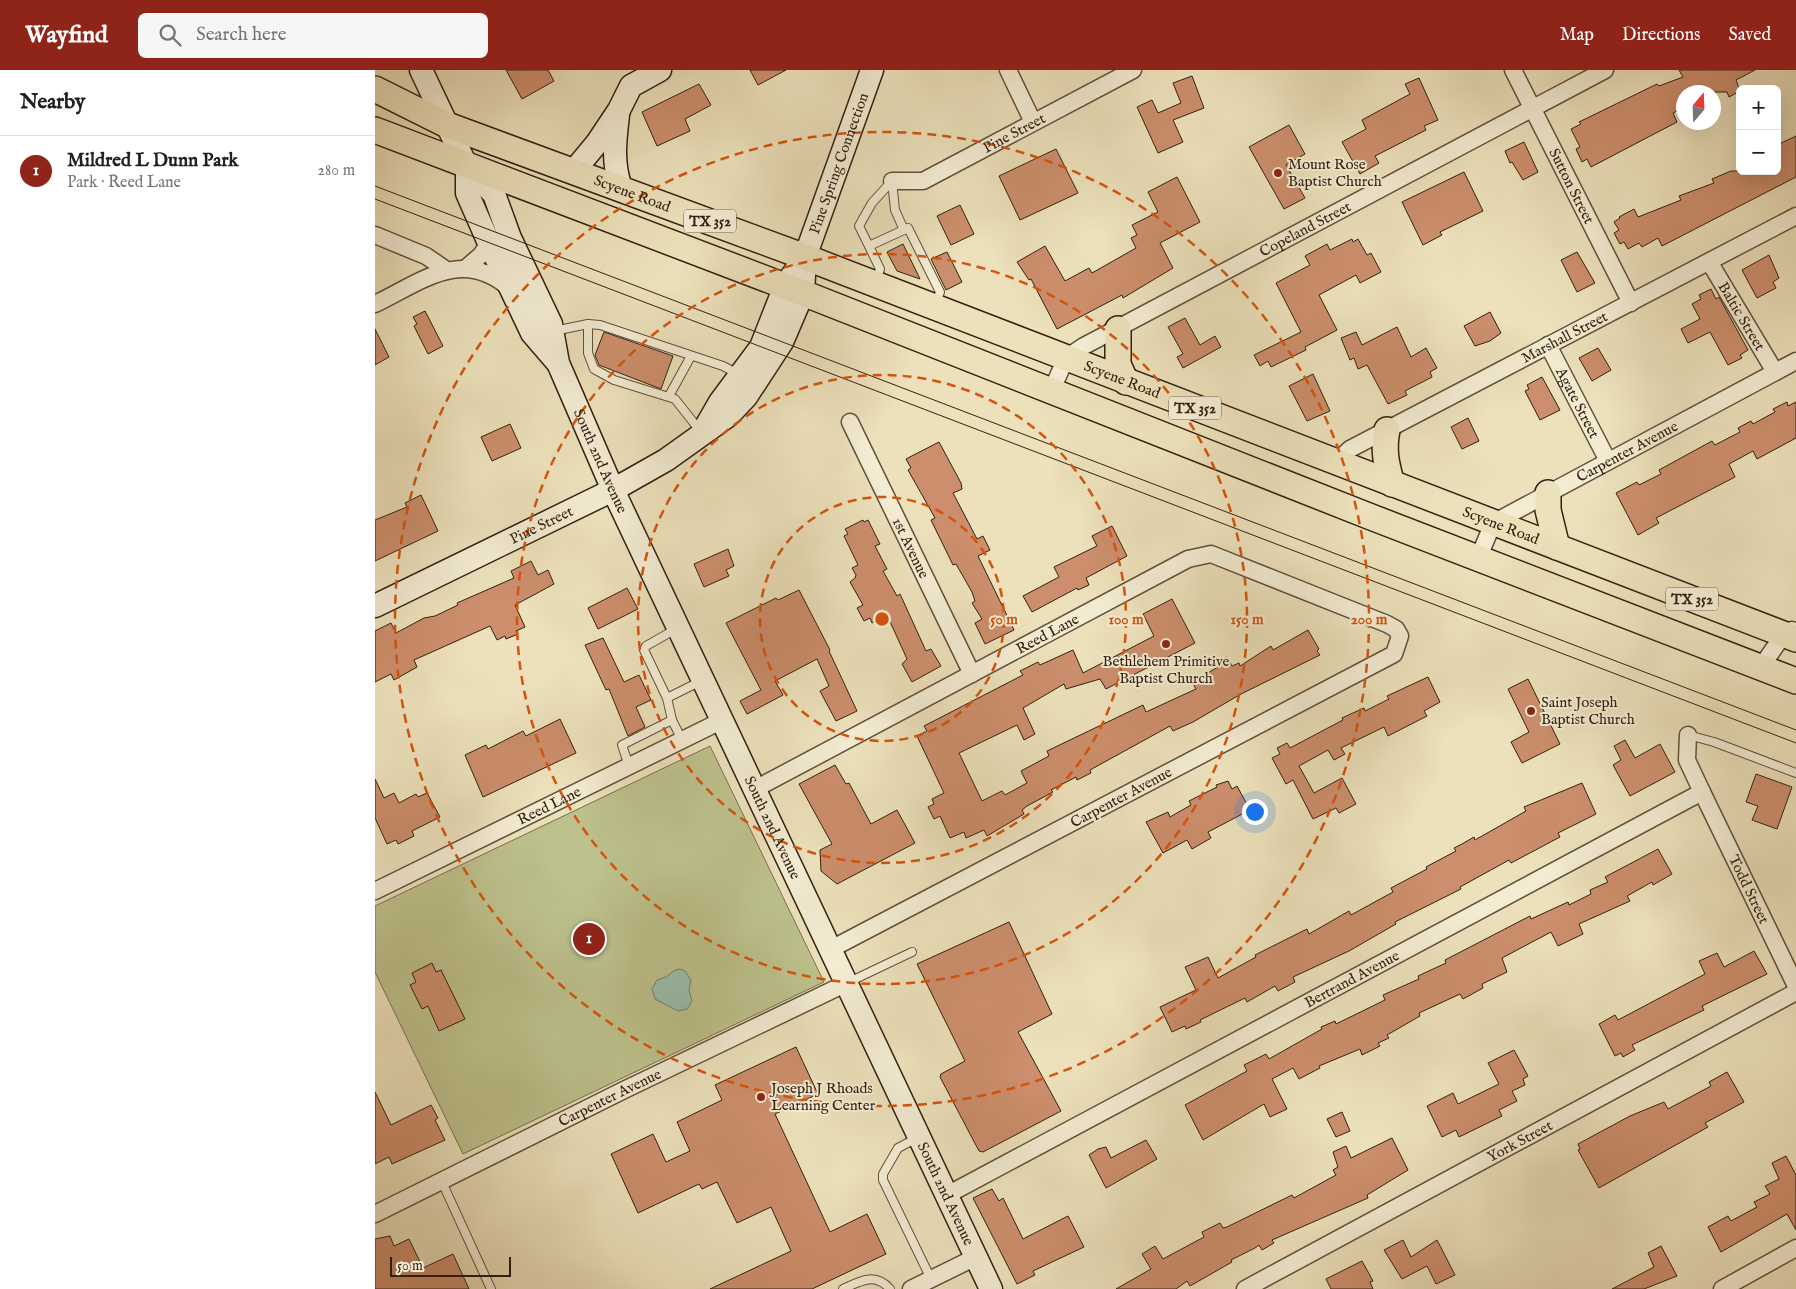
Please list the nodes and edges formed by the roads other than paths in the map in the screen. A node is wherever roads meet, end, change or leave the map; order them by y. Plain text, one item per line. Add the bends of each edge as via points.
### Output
1 (421, 70) edge
2 (660, 70) edge
3 (872, 70) edge
4 (1008, 70) edge
5 (1133, 70) edge
6 (1513, 70) edge
7 (1605, 70) edge
8 (375, 89) edge
9 (1531, 109) junction
10 (619, 110) junction
11 (1033, 122) junction
12 (447, 125) junction
13 (375, 130) edge
14 (467, 167) junction
15 (573, 172) junction
16 (891, 181) junction
17 (621, 188) junction
18 (1796, 216) edge
19 (904, 230) junction
20 (375, 235) edge
21 (489, 243) junction
22 (869, 246) junction
23 (805, 257) junction
24 (1709, 263) junction
25 (466, 268) junction
26 (445, 269) junction
27 (875, 284) junction
28 (511, 290) junction
29 (794, 290) junction
30 (1631, 303) junction
31 (375, 304) edge
32 (935, 307) junction
33 (588, 324) junction
34 (1118, 328) junction
35 (552, 331) junction
36 (1548, 345) junction
37 (691, 356) junction
38 (1066, 358) junction
39 (1796, 361) edge
40 (558, 363) junction
41 (1775, 372) junction
42 (739, 375) junction
43 (1126, 382) junction
44 (1051, 392) junction
45 (669, 396) junction
46 (850, 422) dead end
47 (1387, 430) junction
48 (702, 433) junction
49 (1608, 460) junction
50 (1336, 462) junction
51 (1392, 484) junction
52 (613, 490) junction
53 (1548, 494) junction
54 (1493, 523) junction
55 (1557, 547) junction
56 (1478, 559) junction
57 (375, 606) edge
58 (679, 628) junction
59 (1792, 634) edge
60 (1400, 636) joint
61 (1761, 667) junction
62 (972, 674) junction
63 (703, 680) junction
64 (1796, 681) edge
65 (667, 698) junction
66 (672, 720) junction
67 (723, 720) junction
68 (1688, 735) joint
69 (682, 740) junction
70 (629, 766) junction
71 (1796, 773) edge
72 (755, 789) junction
73 (1702, 792) junction
74 (375, 891) edge
75 (831, 949) junction
76 (912, 952) dead end
77 (847, 983) junction
78 (1796, 986) edge
79 (1796, 992) edge
80 (919, 1137) junction
81 (442, 1182) junction
82 (947, 1195) junction
83 (375, 1214) edge
84 (1796, 1248) edge
85 (975, 1256) junction
86 (931, 1279) junction
87 (491, 1289) edge
88 (843, 1289) edge
89 (889, 1289) edge
90 (911, 1289) edge
91 (991, 1289) edge
92 (1245, 1289) edge
93 (1722, 1289) edge

1 - 12 main road, South 2nd Avenue
2 - 10 main road via 631,86
3 - 23 main road, Pine Spring Connection
4 - 11 street
5 - 11 street, Pine Street
6 - 9 street, Sutton Street
7 - 9 street, Copeland Street
8 - 12 main road, TX 352
9 - 30 street, Sutton Street
9 - 34 street, Copeland Street
10 - 15 main road via 597,144
10 - 17 main road via 614,148 615,172
11 - 16 street, Pine Street via 923,181
12 - 14 main road, South 2nd Avenue
12 - 15 main road, Scyene Road / TX 352
13 - 14 main road, TX 352
14 - 21 main road, South 2nd Avenue via 467,193
14 - 29 main road, TX 352
14 - 35 main road, South 2nd Avenue via 494,194
15 - 17 main road, Scyene Road / TX 352
16 - 19 lane via 895,210
16 - 22 lane via 872,203 859,226
17 - 23 main road, Scyene Road / TX 352
18 - 24 street, Marshall Street
19 - 22 lane
19 - 32 lane via 908,228 940,292
20 - 26 street via 425,256
21 - 25 street
21 - 28 main road, South 2nd Avenue
22 - 27 lane via 881,269
23 - 27 main road, Scyene Road / TX 352
23 - 29 main road, Pine Spring Connection
24 - 30 street, Marshall Street
24 - 41 street, Baltic Street
25 - 26 street
25 - 28 street via 493,277
26 - 31 street
27 - 32 main road, Scyene Road / TX 352
28 - 40 main road, South 2nd Avenue via 532,333
29 - 42 main road, Pine Street via 761,347
29 - 44 main road, TX 352
29 - 48 main road, Pine Street via 782,342 751,391 729,415
30 - 36 street, Marshall Street
32 - 38 main road, Scyene Road / TX 352
33 - 35 lane
33 - 37 lane via 613,329
33 - 45 lane via 587,353 594,369 614,380
34 - 38 street, Copeland Street
34 - 43 main road via 1118,364
35 - 40 main road, South 2nd Avenue
36 - 47 street, Marshall Street
36 - 49 street, Agate Street
37 - 42 lane
37 - 45 lane
38 - 43 main road, Scyene Road / TX 352
38 - 44 street
39 - 41 street, Carpenter Avenue
40 - 52 main road, South 2nd Avenue
41 - 49 street, Carpenter Avenue
42 - 48 main road, Pine Street
43 - 50 main road, Scyene Road / TX 352
44 - 56 main road, TX 352
45 - 48 lane
46 - 62 street, 1st Avenue
47 - 50 street, Marshall Street via 1351,449
47 - 51 main road via 1385,461
48 - 52 main road, Pine Street via 666,460
49 - 53 street, Carpenter Avenue
50 - 51 main road, Scyene Road / TX 352
51 - 54 main road, Scyene Road / TX 352
52 - 57 main road, Pine Street
52 - 58 main road, South 2nd Avenue
53 - 54 street, Carpenter Avenue
53 - 55 main road via 1548,510
54 - 55 main road, Scyene Road / TX 352
54 - 56 street
55 - 59 main road, Scyene Road / TX 352
56 - 61 main road, TX 352
58 - 63 main road, South 2nd Avenue
58 - 65 lane via 644,650
59 - 61 street
60 - 62 street, Reed Lane via 1387,624 1211,554 1179,564
60 - 75 street, Carpenter Avenue via 1395,654
61 - 64 main road, TX 352
62 - 72 street, Reed Lane
63 - 65 lane
63 - 67 main road, South 2nd Avenue
65 - 66 lane
66 - 69 lane
66 - 70 lane via 621,745
67 - 69 street, Reed Lane
67 - 72 main road, South 2nd Avenue
68 - 71 lane
68 - 73 street via 1687,760
69 - 70 street, Reed Lane
70 - 74 street, Reed Lane
72 - 75 main road, South 2nd Avenue
73 - 78 street, Todd Street
73 - 82 street, Bertrand Avenue
75 - 77 main road, South 2nd Avenue
76 - 77 lane
77 - 80 main road, South 2nd Avenue
77 - 81 street, Carpenter Avenue
79 - 92 street, York Street
80 - 82 main road, South 2nd Avenue
80 - 86 lane via 898,1148 883,1174 883,1180
81 - 83 street, Carpenter Avenue
81 - 87 lane
82 - 85 main road, South 2nd Avenue
84 - 93 street
85 - 86 street
85 - 91 main road, South 2nd Avenue
86 - 90 street
88 - 89 lane via 868,1278 883,1281

